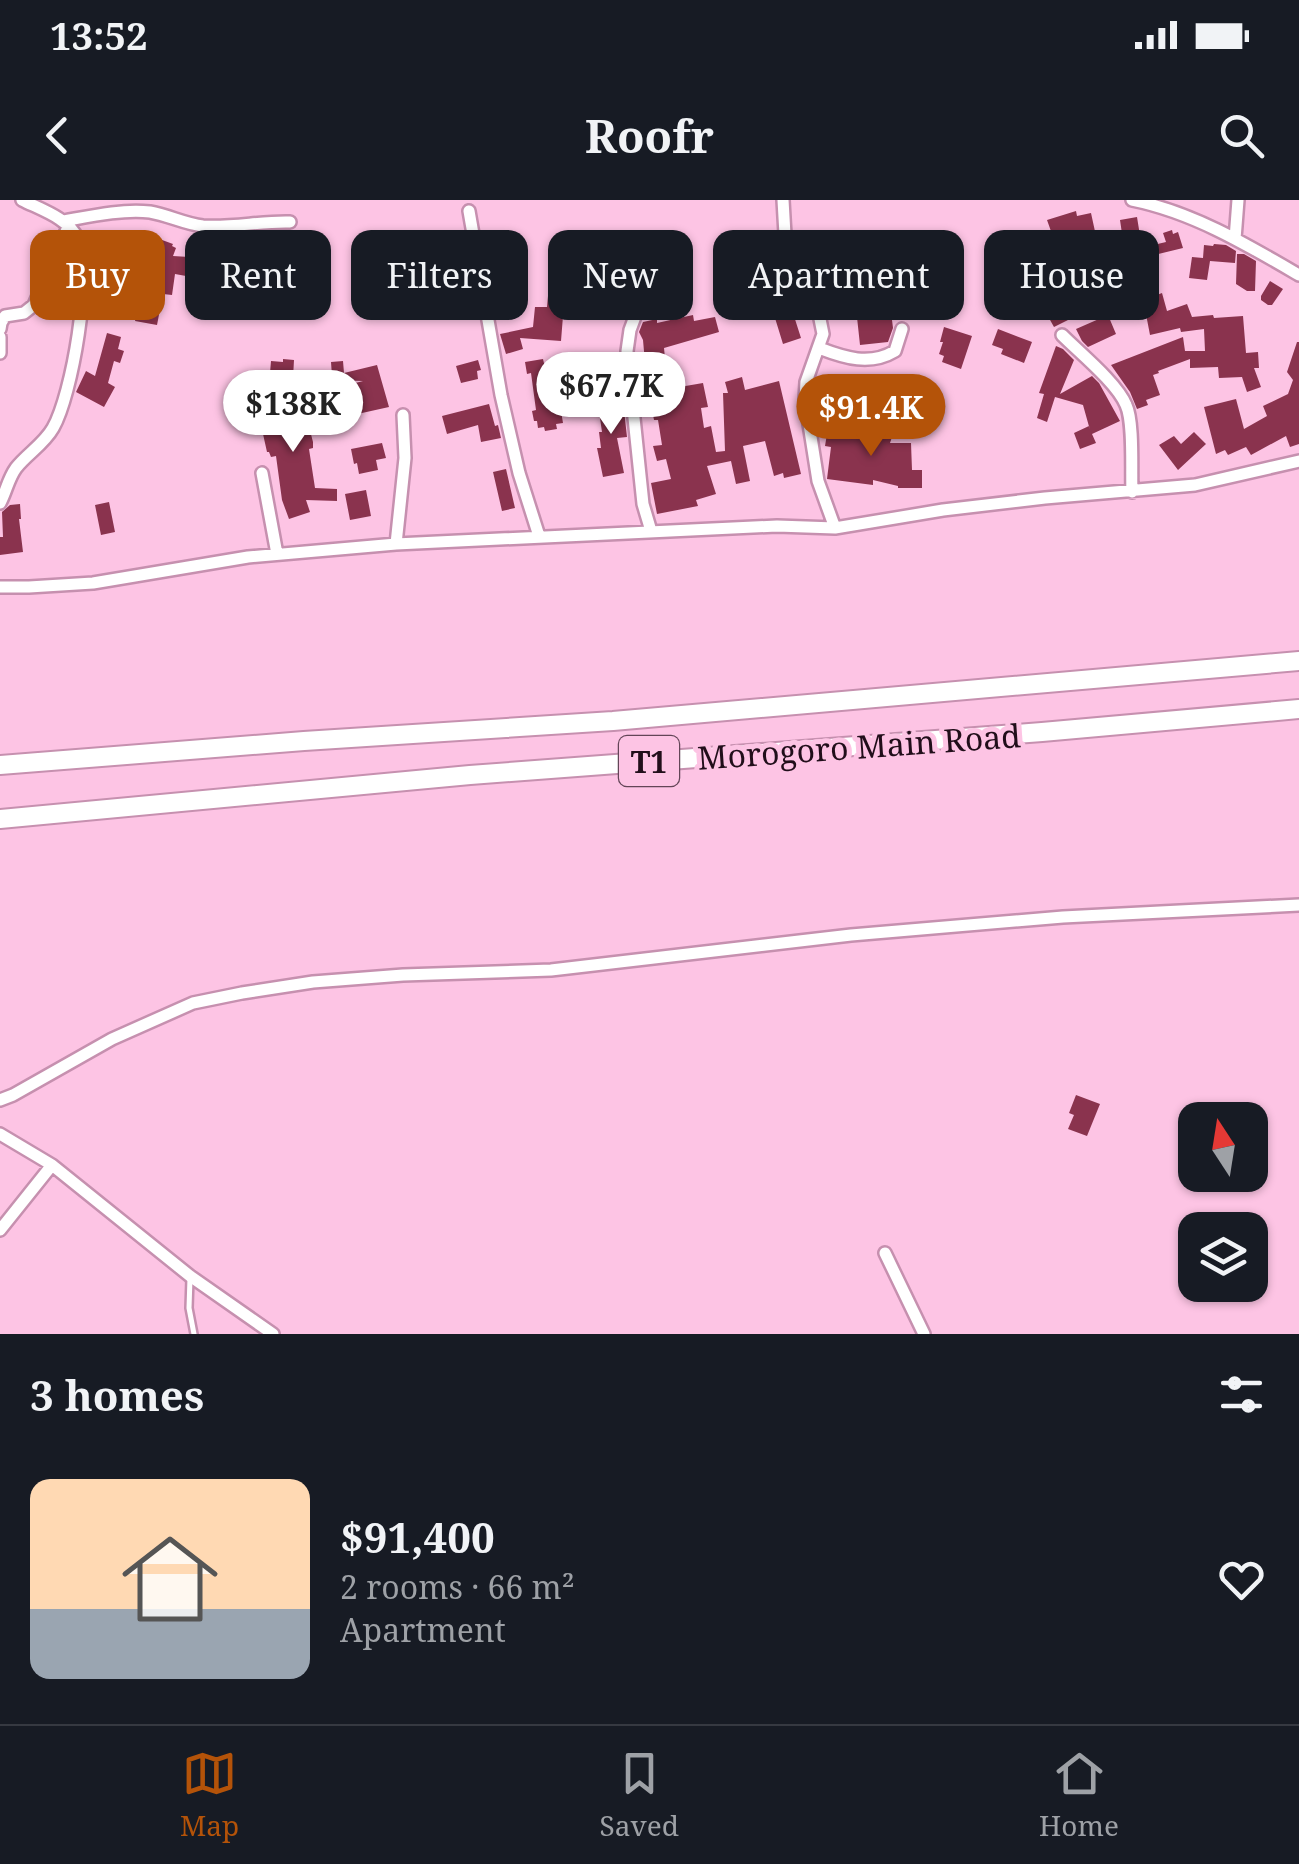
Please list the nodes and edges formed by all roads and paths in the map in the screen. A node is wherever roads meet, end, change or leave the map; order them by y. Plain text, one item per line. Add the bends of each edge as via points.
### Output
1 (22, 200) edge
2 (783, 200) edge
3 (1132, 200) edge
4 (1238, 200) edge
5 (469, 211) dead end
6 (290, 222) dead end
7 (66, 224) junction
8 (1235, 238) junction
9 (1299, 275) edge
10 (634, 320) edge
11 (902, 329) dead end
12 (0, 333) edge
13 (1062, 335) dead end
14 (819, 348) junction
15 (0, 353) edge
16 (403, 416) dead end
17 (1299, 460) edge
18 (262, 473) dead end
19 (1132, 492) junction
20 (0, 503) edge
21 (835, 528) junction
22 (651, 531) junction
23 (539, 536) junction
24 (396, 544) junction
25 (276, 554) junction
26 (0, 587) edge
27 (1299, 661) edge
28 (1299, 709) edge
29 (0, 766) edge
30 (0, 819) edge
31 (1299, 905) edge
32 (0, 1100) edge
33 (0, 1134) edge
34 (52, 1165) junction
35 (0, 1230) edge
36 (885, 1253) dead end
37 (190, 1276) junction
38 (194, 1334) edge
39 (273, 1334) edge
40 (924, 1334) edge

1 - 7 street
2 - 14 street via 786,252 819,314
3 - 8 street
4 - 8 street
5 - 23 street via 501,395
6 - 7 street via 200,226 150,212
7 - 12 street via 34,305 5,316
7 - 20 street via 77,238 83,282 70,379 54,427 17,468
8 - 9 street
10 - 22 street via 627,351
11 - 14 street via 896,351 870,360
12 - 15 street
13 - 19 street via 1126,405
14 - 21 street via 806,382 806,411 818,481
16 - 24 street
17 - 19 street
18 - 25 street
19 - 21 street
21 - 22 street
22 - 23 street
23 - 24 street
24 - 25 street
25 - 26 street via 92,583
27 - 29 highway, Morogoro Main Road / T1
28 - 30 highway, Morogoro Main Road / T1
31 - 32 street via 1059,917 552,970 313,982 193,1003
33 - 34 street
34 - 35 street
34 - 37 street
36 - 40 street
37 - 38 lane
37 - 39 street

